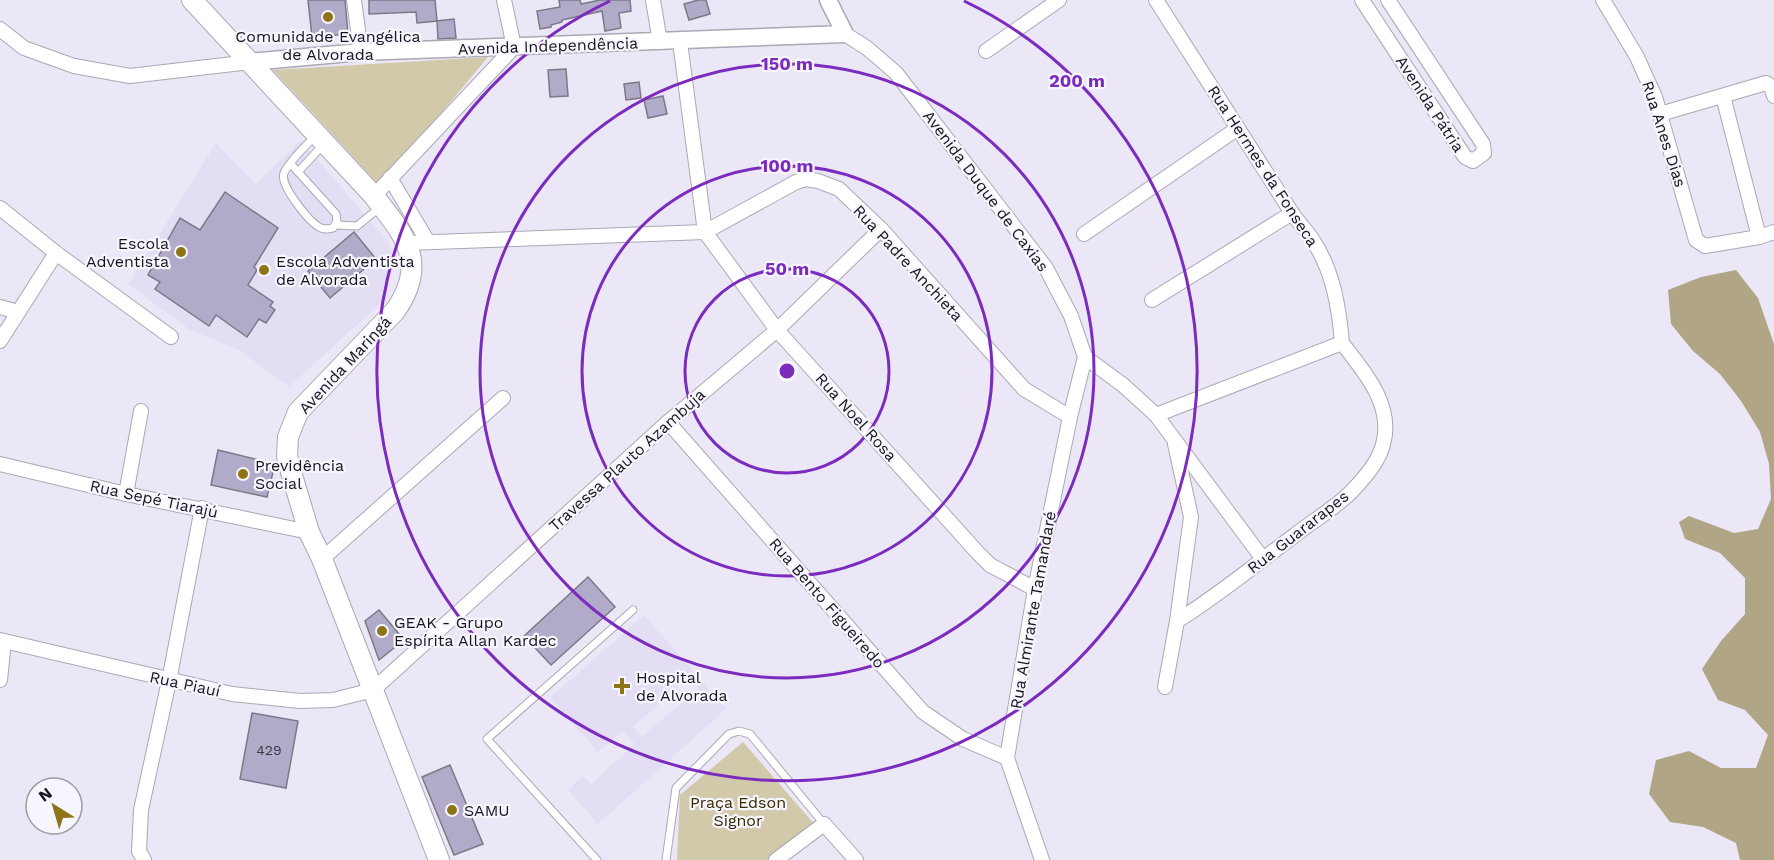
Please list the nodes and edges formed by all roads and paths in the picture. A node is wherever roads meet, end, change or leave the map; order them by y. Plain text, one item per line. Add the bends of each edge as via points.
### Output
1 (192, 0) edge
2 (354, 0) edge
3 (504, 0) edge
4 (653, 0) edge
5 (828, 0) edge
6 (1059, 0) edge
7 (1156, 0) edge
8 (1362, 0) edge
9 (1388, 0) edge
10 (1603, 0) edge
11 (0, 29) edge
12 (845, 34) junction
13 (660, 42) junction
14 (680, 42) junction
15 (514, 47) junction
16 (361, 51) junction
17 (986, 51) dead end
18 (250, 62) junction
19 (1443, 84) junction
20 (1425, 96) junction
21 (1723, 96) junction
22 (1774, 96) edge
23 (1660, 114) junction
24 (1238, 128) junction
25 (321, 139) junction
26 (291, 164) junction
27 (298, 172) junction
28 (390, 178) junction
29 (377, 201) junction
30 (0, 208) edge
31 (1292, 213) junction
32 (336, 225) junction
33 (881, 229) junction
34 (705, 232) junction
35 (1774, 232) edge
36 (1084, 234) dead end
37 (1759, 237) junction
38 (428, 242) junction
39 (407, 243) junction
40 (56, 253) junction
41 (1152, 300) dead end
42 (0, 307) edge
43 (18, 312) junction
44 (777, 330) junction
45 (171, 337) dead end
46 (0, 341) edge
47 (1342, 343) junction
48 (1085, 357) junction
49 (503, 398) dead end
50 (141, 411) dead end
51 (1156, 415) junction
52 (1070, 417) junction
53 (668, 422) junction
54 (1174, 438) junction
55 (0, 464) edge
56 (126, 494) junction
57 (202, 508) junction
58 (309, 532) junction
59 (322, 559) junction
60 (1263, 560) junction
61 (1035, 589) junction
62 (633, 609) dead end
63 (1178, 621) junction
64 (2, 640) edge
65 (0, 680) edge
66 (169, 681) junction
67 (1165, 687) dead end
68 (373, 690) junction
69 (1007, 758) junction
70 (824, 824) junction
71 (144, 860) edge
72 (439, 860) edge
73 (597, 860) edge
74 (666, 860) edge
75 (776, 860) edge
76 (856, 860) edge
77 (1042, 860) edge

1 - 18 main road, Avenida Maringá
2 - 16 street
3 - 15 street
4 - 13 street
5 - 12 street, Avenida Duque de Caxias
6 - 17 street
7 - 24 street, Rua Hermes da Fonseca
8 - 20 street, Avenida Pátria
9 - 19 street, Avenida Pátria
10 - 23 street, Rua Anes Dias via 1637,57
11 - 18 street via 24,48 54,59 130,76
12 - 14 street, Avenida Independência
12 - 48 street, Avenida Duque de Caxias via 896,73 1046,268 1071,316
13 - 14 street, Avenida Independência
13 - 15 street, Avenida Independência
14 - 34 street, Rua Noel Rosa
15 - 16 street, Avenida Independência
15 - 28 street
16 - 18 street, Avenida Independência
18 - 25 main road, Avenida Maringá
19 - 20 street
19 - 20 street, Avenida Pátria via 1483,144 1484,153 1478,158 1473,161 1465,157
21 - 22 street via 1766,83
21 - 23 street
21 - 37 street
23 - 37 street, Rua Anes Dias via 1696,240 1705,246
24 - 31 street, Rua Hermes da Fonseca
24 - 36 street
25 - 26 lane
25 - 27 lane
25 - 29 main road, Avenida Maringá
26 - 27 lane
26 - 32 lane via 283,183 288,193 318,227 325,230
27 - 32 lane via 336,214
28 - 29 street
28 - 38 street
29 - 32 lane via 357,226
29 - 39 main road, Avenida Maringá
30 - 40 street
31 - 41 street
31 - 47 street, Rua Hermes da Fonseca via 1313,240 1333,280
33 - 34 street, Rua Padre Anchieta via 839,189 806,179
33 - 44 street, Travessa Plauto Azambuja
33 - 52 street, Rua Padre Anchieta via 1024,389
34 - 38 street, Rua Padre Anchieta
34 - 44 street, Rua Noel Rosa
35 - 37 street
38 - 39 street, Rua Padre Anchieta
39 - 58 main road, Avenida Maringá via 411,277 406,296 298,412 288,437 287,456
40 - 43 street
40 - 45 street
42 - 43 street
43 - 46 street
44 - 53 street, Travessa Plauto Azambuja
44 - 61 street, Rua Noel Rosa via 978,553 990,565
47 - 51 street
47 - 60 street, Rua Guararapes via 1363,370 1385,416 1384,440 1377,460 1352,491
48 - 51 street
48 - 52 street, Rua Almirante Tamandaré
49 - 59 street
50 - 56 street
51 - 54 street
52 - 61 street, Rua Almirante Tamandaré
53 - 68 street, Travessa Plauto Azambuja
53 - 69 street, Rua Bento Figueiredo via 923,712 963,739
54 - 60 street
54 - 63 street via 1191,517
55 - 56 street, Rua Sepé Tiarajú
56 - 57 street, Rua Sepé Tiarajú
57 - 58 street, Rua Sepé Tiarajú
57 - 66 street
58 - 59 main road, Avenida Maringá
59 - 68 main road, Avenida Maringá
60 - 63 street, Rua Guararapes
61 - 69 street, Rua Almirante Tamandaré
62 - 73 lane via 487,739
63 - 67 street
64 - 65 street
64 - 66 street, Rua Piauí
66 - 68 street, Rua Piauí via 232,694 300,701 333,700
66 - 71 street via 141,810 139,851
68 - 72 main road, Avenida Maringá
69 - 77 street, Rua Almirante Tamandaré
70 - 74 lane via 750,734 729,734 676,788
70 - 75 street
70 - 76 street

